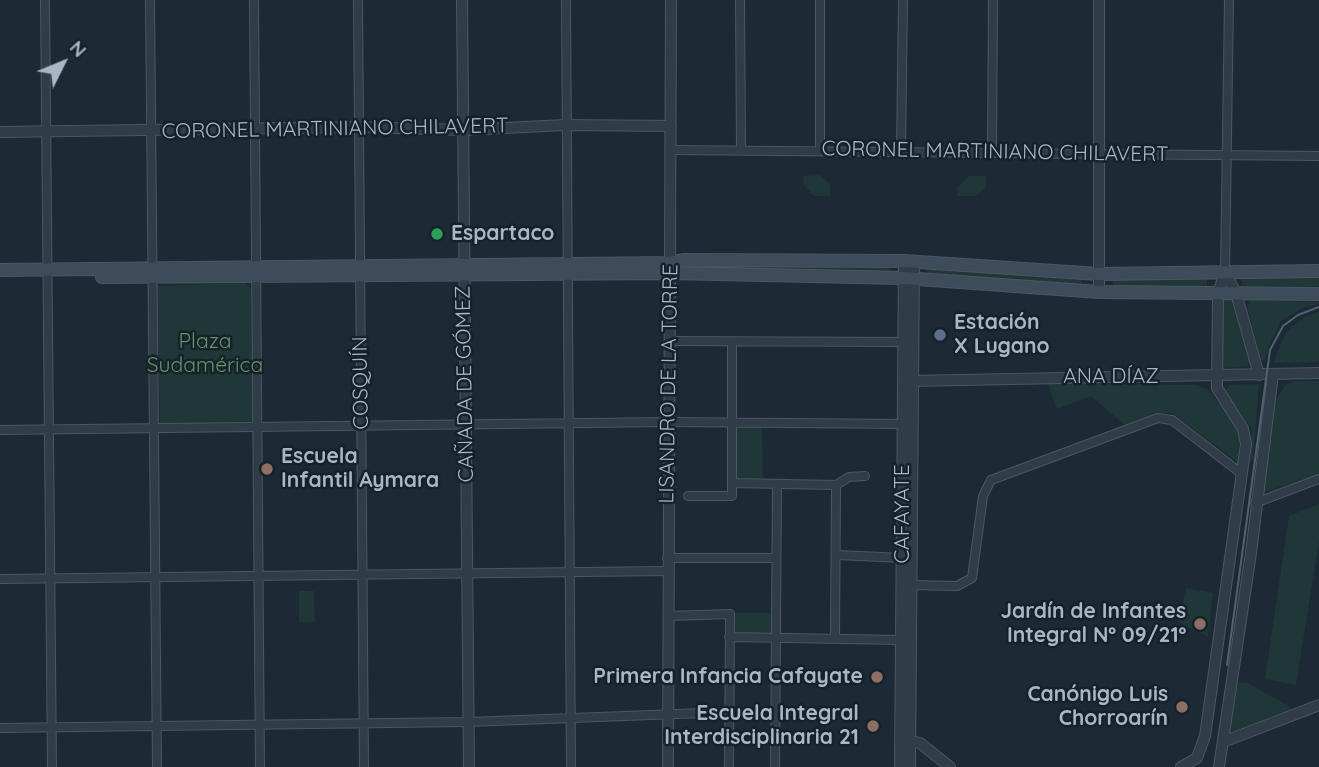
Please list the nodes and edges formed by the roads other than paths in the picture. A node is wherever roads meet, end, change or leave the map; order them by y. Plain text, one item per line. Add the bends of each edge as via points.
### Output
1 (45, 0) edge
2 (150, 0) edge
3 (254, 0) edge
4 (358, 0) edge
5 (462, 0) edge
6 (566, 0) edge
7 (671, 0) edge
8 (740, 0) edge
9 (820, 0) edge
10 (903, 0) edge
11 (993, 0) edge
12 (1099, 0) edge
13 (1229, 0) edge
14 (566, 125) junction
15 (357, 127) junction
16 (671, 127) junction
17 (253, 129) junction
18 (463, 130) junction
19 (152, 131) junction
20 (0, 132) edge
21 (47, 132) junction
22 (741, 149) junction
23 (671, 150) junction
24 (820, 150) junction
25 (901, 151) junction
26 (992, 153) junction
27 (1101, 153) junction
28 (1226, 154) junction
29 (1319, 156) edge
30 (909, 261) junction
31 (670, 268) junction
32 (567, 269) junction
33 (0, 270) edge
34 (463, 270) junction
35 (151, 271) junction
36 (256, 271) junction
37 (358, 271) junction
38 (1319, 271) edge
39 (1225, 273) junction
40 (47, 274) junction
41 (1099, 274) junction
42 (0, 279) edge
43 (909, 279) junction
44 (1099, 292) junction
45 (1218, 293) junction
46 (1236, 293) junction
47 (1319, 293) edge
48 (670, 341) junction
49 (732, 342) junction
50 (908, 342) junction
51 (1319, 373) edge
52 (1273, 374) junction
53 (1259, 375) junction
54 (1216, 376) junction
55 (909, 381) junction
56 (669, 422) junction
57 (465, 423) junction
58 (569, 423) junction
59 (731, 423) junction
60 (909, 424) junction
61 (363, 425) junction
62 (154, 427) junction
63 (258, 427) junction
64 (49, 429) junction
65 (0, 430) edge
66 (1260, 469) junction
67 (1243, 470) junction
68 (865, 476) dead end
69 (1319, 478) edge
70 (732, 483) junction
71 (776, 485) junction
72 (836, 485) junction
73 (688, 496) dead end
74 (1255, 503) junction
75 (838, 555) junction
76 (907, 557) junction
77 (667, 558) junction
78 (776, 558) junction
79 (667, 571) junction
80 (571, 572) junction
81 (363, 574) junction
82 (467, 574) junction
83 (259, 576) junction
84 (155, 577) junction
85 (51, 578) junction
86 (0, 579) edge
87 (908, 584) junction
88 (668, 615) junction
89 (729, 637) junction
90 (776, 638) junction
91 (835, 639) junction
92 (902, 640) junction
93 (1213, 691) junction
94 (1230, 694) junction
95 (1319, 705) edge
96 (729, 712) junction
97 (668, 714) junction
98 (571, 720) junction
99 (364, 723) junction
100 (468, 723) junction
101 (260, 724) junction
102 (53, 726) junction
103 (157, 726) junction
104 (0, 728) edge
105 (1206, 729) junction
106 (1223, 738) junction
107 (905, 740) junction
108 (52, 767) edge
109 (157, 767) edge
110 (260, 767) edge
111 (364, 767) edge
112 (468, 767) edge
113 (572, 767) edge
114 (668, 767) edge
115 (729, 767) edge
116 (775, 767) edge
117 (900, 767) edge
118 (910, 767) edge
119 (950, 767) edge
120 (1181, 767) edge
121 (1219, 767) edge

1 - 21 street
2 - 19 street
3 - 17 street
4 - 15 street, COSQUÍN
5 - 18 street, CAÑADA DE GÓMEZ
6 - 14 street
7 - 16 street, LISANDRO DE LA TORRE
8 - 22 street
9 - 24 street
10 - 25 street
11 - 26 street
12 - 27 street
13 - 28 street
14 - 16 street, CORONEL MARTINIANO CHILAVERT
14 - 18 street, CORONEL MARTINIANO CHILAVERT
14 - 32 street
15 - 17 street, CORONEL MARTINIANO CHILAVERT
15 - 18 street, CORONEL MARTINIANO CHILAVERT
15 - 37 street, COSQUÍN
16 - 23 street, LISANDRO DE LA TORRE
17 - 19 street, CORONEL MARTINIANO CHILAVERT
17 - 36 street
18 - 34 street, CAÑADA DE GÓMEZ
19 - 21 street, CORONEL MARTINIANO CHILAVERT
19 - 35 street
20 - 21 street, CORONEL MARTINIANO CHILAVERT
21 - 40 street
22 - 23 street, CORONEL MARTINIANO CHILAVERT
22 - 24 street, CORONEL MARTINIANO CHILAVERT
23 - 31 street, LISANDRO DE LA TORRE
24 - 25 street, CORONEL MARTINIANO CHILAVERT
25 - 26 street, CORONEL MARTINIANO CHILAVERT
26 - 27 street, CORONEL MARTINIANO CHILAVERT
27 - 28 street, CORONEL MARTINIANO CHILAVERT
27 - 41 street
28 - 29 street, CORONEL MARTINIANO CHILAVERT
28 - 39 street
30 - 31 main road via 683,260
30 - 41 main road
30 - 43 street, CAFAYATE
31 - 32 main road
31 - 43 main road
31 - 48 street, LISANDRO DE LA TORRE
32 - 34 main road
32 - 58 street
33 - 40 main road
34 - 37 main road
34 - 57 street, CAÑADA DE GÓMEZ
35 - 36 main road
35 - 40 main road
35 - 62 street
36 - 37 main road
36 - 63 street
37 - 61 street, COSQUÍN
38 - 39 main road
39 - 41 main road
39 - 45 street
39 - 46 street
40 - 42 main road
40 - 64 street
41 - 44 street
43 - 44 main road
43 - 50 street, CAFAYATE
44 - 45 main road
45 - 46 main road
45 - 54 street
46 - 47 main road
46 - 53 street
48 - 49 street
48 - 56 street, LISANDRO DE LA TORRE
49 - 50 street
49 - 59 street
50 - 55 street, CAFAYATE
51 - 52 street, ANA DÍAZ
52 - 53 street, ANA DÍAZ
52 - 66 street
53 - 54 street, ANA DÍAZ
54 - 55 street, ANA DÍAZ
54 - 67 street via 1220,397 1245,434
55 - 60 street, CAFAYATE
56 - 58 street
56 - 59 street
56 - 77 street, LISANDRO DE LA TORRE
57 - 58 street
57 - 61 street
57 - 82 street, CAÑADA DE GÓMEZ
58 - 80 street
59 - 60 street
59 - 70 street
60 - 76 street, CAFAYATE
61 - 63 street
61 - 81 street, COSQUÍN
62 - 63 street
62 - 64 street
62 - 84 street
63 - 83 street
64 - 65 street
64 - 85 street
66 - 67 street via 1254,464
66 - 74 street
67 - 87 street via 1172,420 1158,418 991,480 983,496 972,578 957,586
67 - 93 street
68 - 72 street via 849,477
69 - 74 street
70 - 71 street
70 - 73 street via 732,496
71 - 72 street
71 - 78 street
72 - 75 street
74 - 94 street
75 - 76 street
75 - 91 street
76 - 87 street, CAFAYATE
77 - 78 street
77 - 79 street, LISANDRO DE LA TORRE
78 - 90 street
79 - 80 street
79 - 88 street, LISANDRO DE LA TORRE
80 - 82 street
80 - 98 street
81 - 82 street
81 - 83 street
81 - 99 street, COSQUÍN
82 - 100 street, CAÑADA DE GÓMEZ
83 - 84 street
83 - 101 street
84 - 85 street
84 - 103 street
85 - 86 street
85 - 102 street
87 - 92 street, CAFAYATE
87 - 107 street, CAFAYATE
88 - 89 street via 730,614
88 - 97 street, LISANDRO DE LA TORRE
89 - 90 street
89 - 96 street
90 - 91 street
90 - 116 street
91 - 92 street
92 - 107 street, CAFAYATE
93 - 94 street via 1222,685
93 - 105 street
94 - 106 street
95 - 106 street
96 - 97 street
96 - 115 street
97 - 98 street
97 - 114 street, LISANDRO DE LA TORRE
98 - 100 street
98 - 113 street
99 - 100 street
99 - 101 street
99 - 111 street, COSQUÍN
100 - 112 street, CAÑADA DE GÓMEZ
101 - 103 street
101 - 110 street
102 - 103 street
102 - 104 street
102 - 108 street
103 - 109 street
105 - 106 street via 1214,738
105 - 120 street via 1201,753
106 - 121 street
107 - 117 street, CAFAYATE
107 - 118 street, CAFAYATE
107 - 119 street via 920,743

